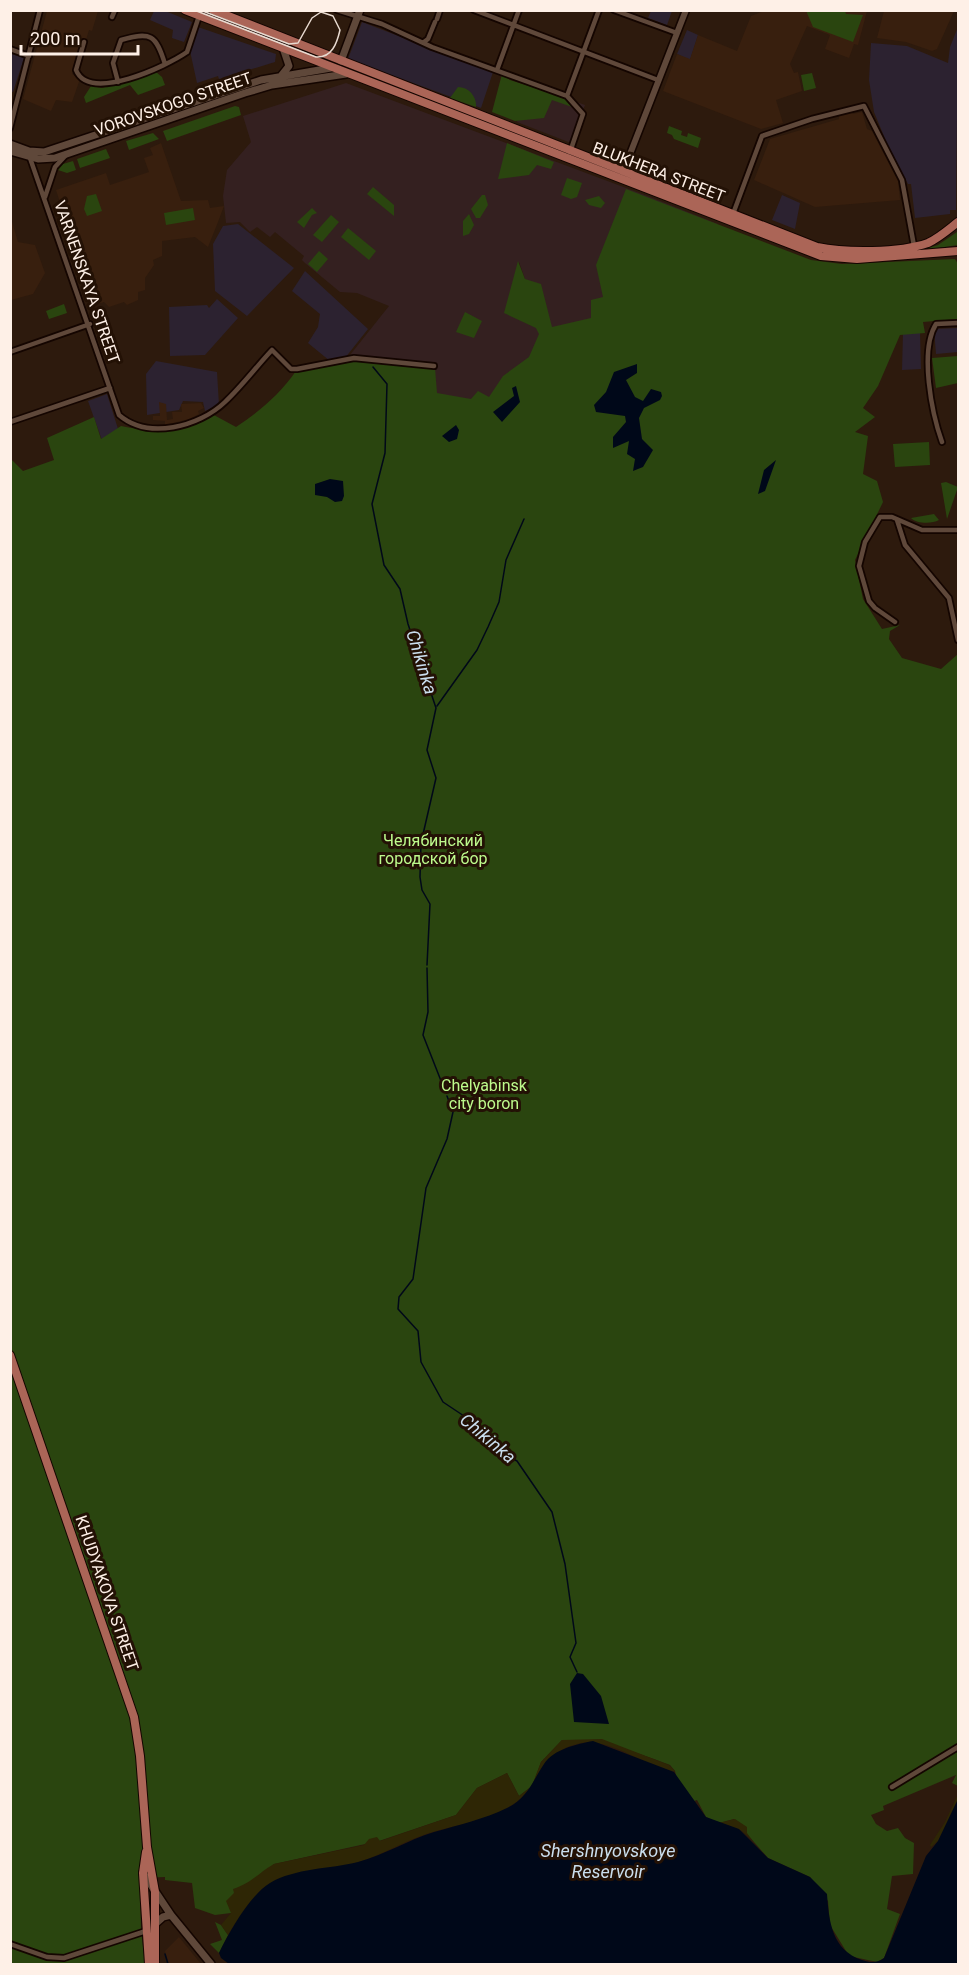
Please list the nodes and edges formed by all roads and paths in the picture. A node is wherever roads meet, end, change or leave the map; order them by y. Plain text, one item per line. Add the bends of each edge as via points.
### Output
1 (40, 10) edge
2 (115, 10) edge
3 (185, 10) edge
4 (213, 10) edge
5 (337, 10) edge
6 (440, 10) edge
7 (474, 10) edge
8 (519, 10) edge
9 (599, 10) edge
10 (614, 10) edge
11 (686, 10) edge
12 (359, 13) edge
13 (200, 16) junction
14 (112, 17) dead end
15 (513, 25) junction
16 (677, 33) junction
17 (84, 42) dead end
18 (424, 42) junction
19 (283, 48) junction
20 (10, 49) edge
21 (583, 52) junction
22 (29, 56) junction
23 (341, 62) junction
24 (165, 64) junction
25 (332, 68) junction
26 (497, 70) junction
27 (349, 72) junction
28 (280, 77) junction
29 (658, 80) junction
30 (118, 82) junction
31 (567, 96) junction
32 (10, 128) edge
33 (10, 144) edge
34 (10, 151) edge
35 (570, 152) junction
36 (68, 154) junction
37 (30, 158) junction
38 (621, 176) junction
39 (45, 197) junction
40 (733, 214) junction
41 (958, 222) edge
42 (914, 246) junction
43 (958, 251) edge
44 (958, 323) edge
45 (90, 324) junction
46 (10, 352) edge
47 (434, 366) dead end
48 (110, 388) junction
49 (10, 422) edge
50 (942, 442) dead end
51 (897, 520) junction
52 (958, 530) edge
53 (895, 622) dead end
54 (958, 640) edge
55 (10, 1355) edge
56 (958, 1747) edge
57 (892, 1787) dead end
58 (147, 1847) junction
59 (143, 1873) junction
60 (155, 1892) junction
61 (171, 1915) junction
62 (155, 1924) junction
63 (146, 1931) junction
64 (10, 1944) edge
65 (149, 1965) edge
66 (155, 1965) edge
67 (211, 1965) edge

1 - 22 street
2 - 14 street
3 - 13 main road
4 - 23 main road
5 - 12 street
6 - 18 street
7 - 15 street
8 - 15 street
9 - 21 street
10 - 16 street
11 - 16 street
12 - 18 street
12 - 23 main road
13 - 19 main road
13 - 24 street via 187,52
15 - 21 street
15 - 26 street
16 - 29 street
17 - 30 street via 76,72 87,82
18 - 26 street
19 - 25 main road
19 - 28 main road via 289,66
20 - 22 street
21 - 29 street
21 - 31 street
22 - 32 street
23 - 25 main road, VOROVSKOGO STREET
23 - 27 main road
24 - 30 street
24 - 30 street via 153,38 140,35 121,40 113,63
25 - 27 main road
25 - 28 main road, VOROVSKOGO STREET
26 - 31 street
27 - 35 main road, BLUKHERA STREET
27 - 36 main road, VOROVSKOGO STREET via 272,85
27 - 38 main road, BLUKHERA STREET
28 - 33 main road, VOROVSKOGO STREET via 195,101 58,148 36,152
29 - 38 street
31 - 35 street via 583,114
34 - 37 main road, VOROVSKOGO STREET
35 - 38 main road, BLUKHERA STREET
36 - 37 main road, VOROVSKOGO STREET
36 - 39 street via 55,167
37 - 39 street, VARNENSKAYA STREET
38 - 40 main road, BLUKHERA STREET
38 - 43 main road, BLUKHERA STREET via 821,256 857,260
39 - 45 street, VARNENSKAYA STREET
40 - 42 main road, BLUKHERA STREET via 832,250
40 - 42 street via 762,136 864,106 902,180
41 - 42 main road, BLUKHERA STREET via 933,241
44 - 50 street via 936,324 929,344 932,402
45 - 46 street
45 - 48 street, VARNENSKAYA STREET
47 - 48 street, VARNENSKAYA STREET via 354,358 291,369 272,350 225,402 182,425 142,429 119,415
48 - 49 street
51 - 52 street via 922,530
51 - 53 street via 880,517 865,542 859,566 869,601
51 - 54 street via 905,545 949,598
55 - 58 main road, KHUDYAKOVA STREET via 131,1707 140,1756
56 - 57 street
58 - 59 main road
58 - 60 main road
59 - 60 main road
59 - 63 main road
60 - 61 main road
60 - 62 main road
61 - 62 main road
61 - 67 main road
62 - 66 main road
63 - 64 street via 64,1958 47,1957
63 - 65 main road

